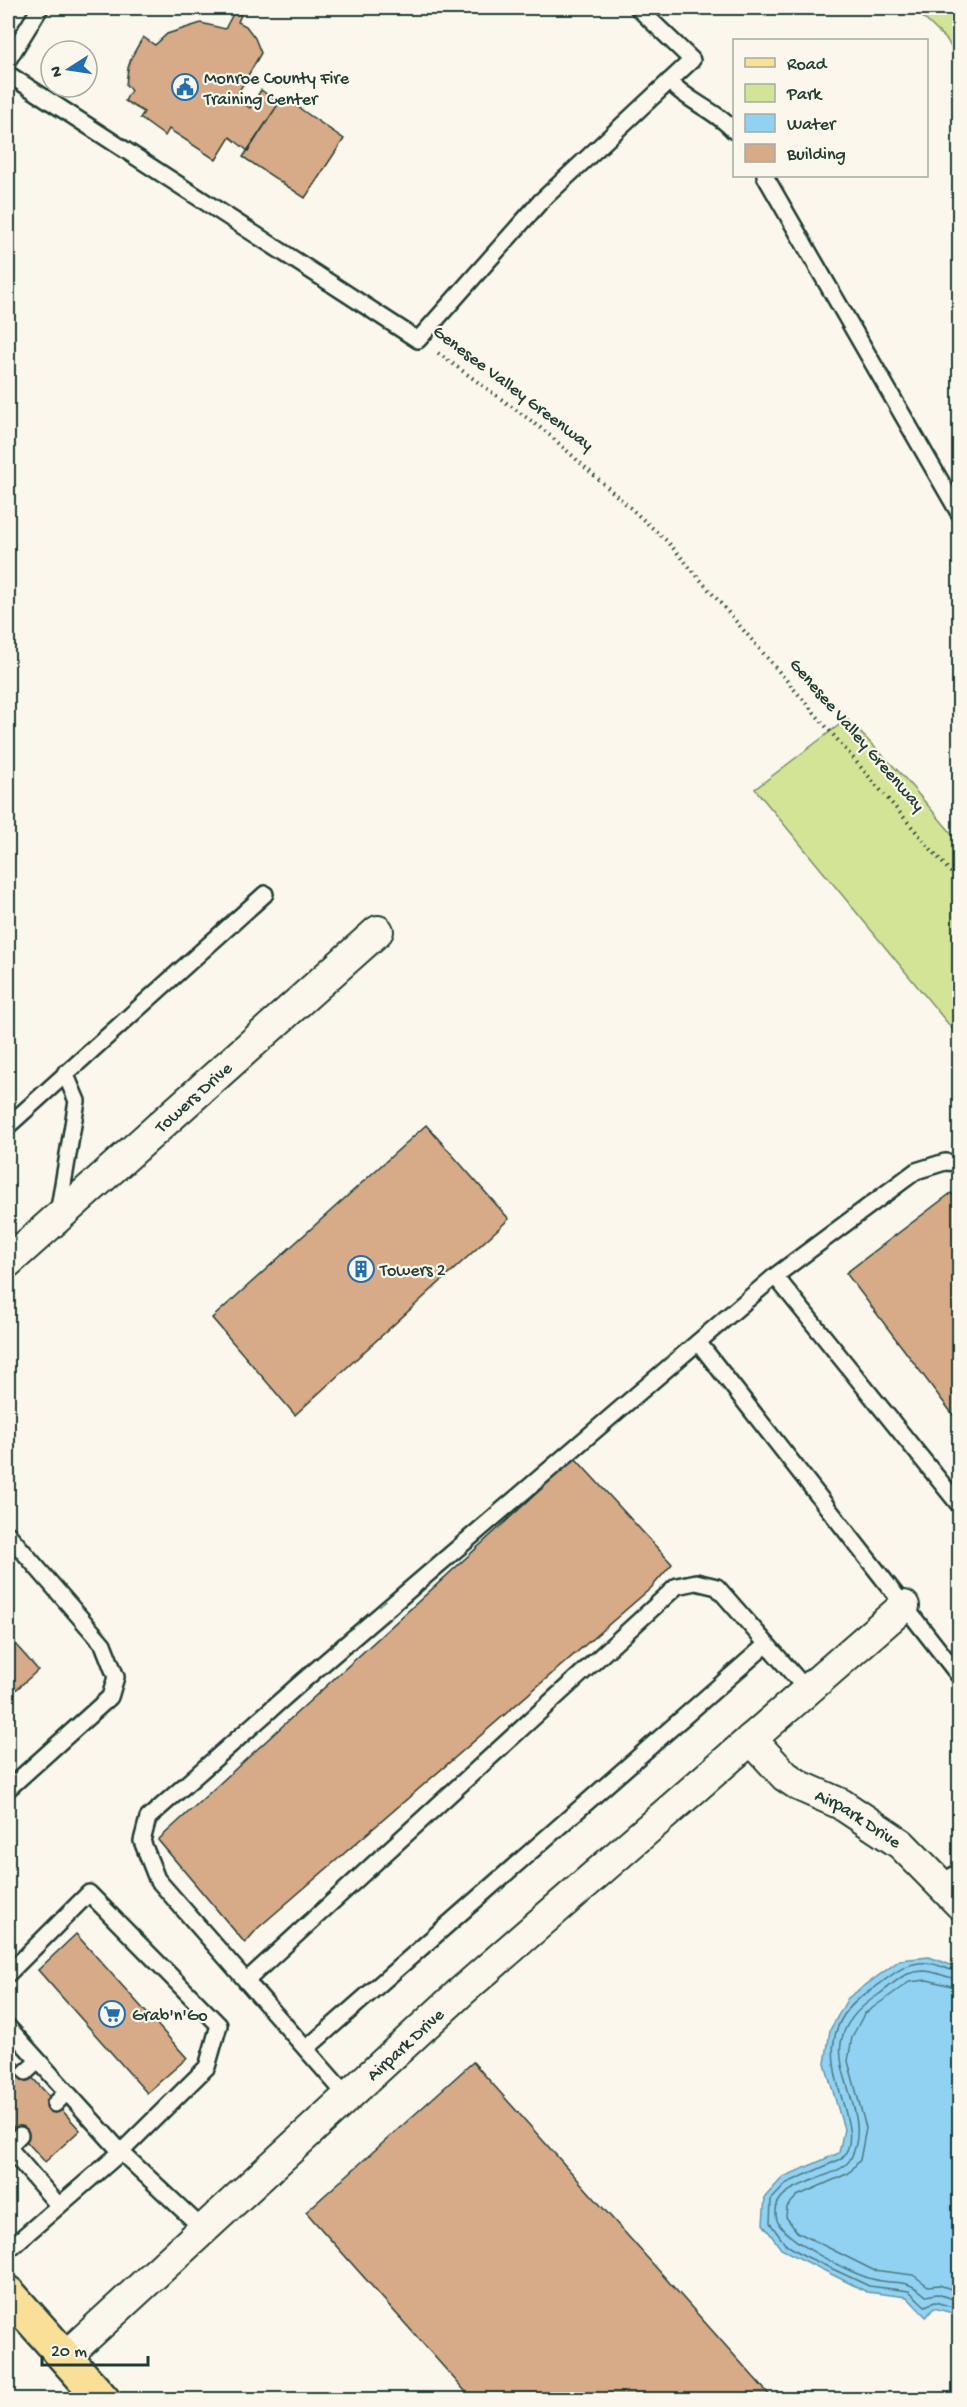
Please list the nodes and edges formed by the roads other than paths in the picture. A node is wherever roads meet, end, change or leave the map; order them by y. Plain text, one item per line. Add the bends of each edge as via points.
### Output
1 (40, 8) edge
2 (638, 8) edge
3 (8, 60) edge
4 (8, 74) edge
5 (669, 81) junction
6 (733, 129) edge
7 (766, 177) edge
8 (959, 513) edge
9 (265, 894) dead end
10 (378, 931) dead end
11 (65, 1073) junction
12 (8, 1126) edge
13 (960, 1162) edge
14 (57, 1217) junction
15 (8, 1262) edge
16 (775, 1276) junction
17 (698, 1342) junction
18 (960, 1506) edge
19 (8, 1534) edge
20 (904, 1606) junction
21 (767, 1644) junction
22 (960, 1677) edge
23 (806, 1689) junction
24 (751, 1739) junction
25 (8, 1789) edge
26 (953, 1886) edge
27 (8, 1974) edge
28 (246, 1981) junction
29 (8, 2027) edge
30 (306, 2049) junction
31 (38, 2061) junction
32 (26, 2072) dead end
33 (67, 2092) junction
34 (347, 2096) junction
35 (55, 2104) dead end
36 (20, 2135) dead end
37 (122, 2152) junction
38 (59, 2205) junction
39 (203, 2229) junction
40 (8, 2250) edge
41 (8, 2294) edge
42 (65, 2357) junction
43 (103, 2400) edge

1 - 3 lane
2 - 5 lane via 692,60
4 - 5 lane, Genesee Valley Greenway via 418,340 542,201
5 - 6 lane
7 - 8 lane
9 - 11 lane
10 - 14 street, Towers Drive
11 - 12 lane
11 - 14 lane via 77,1101
13 - 16 lane via 945,1162 916,1171
14 - 15 street, Towers Drive
16 - 17 lane
16 - 18 lane
17 - 20 lane
17 - 28 lane via 148,1818 142,1841 157,1879
19 - 25 lane via 103,1644 116,1677 110,1697
20 - 22 lane
20 - 23 street, Airpark Drive
21 - 23 lane
21 - 28 lane via 717,1587 696,1582 677,1586
21 - 30 lane
23 - 24 street, Airpark Drive
24 - 26 street, Airpark Drive via 785,1776 882,1829
24 - 34 street, Airpark Drive
27 - 37 lane via 89,1893 219,2025 207,2067
28 - 30 lane
29 - 31 lane
30 - 34 lane
31 - 32 lane
31 - 33 lane
33 - 35 lane
33 - 37 lane
34 - 39 street, Airpark Drive
36 - 38 lane via 8,2147
37 - 38 lane
37 - 39 lane
38 - 40 lane
39 - 42 street, Airpark Drive
41 - 42 main road
42 - 43 main road

